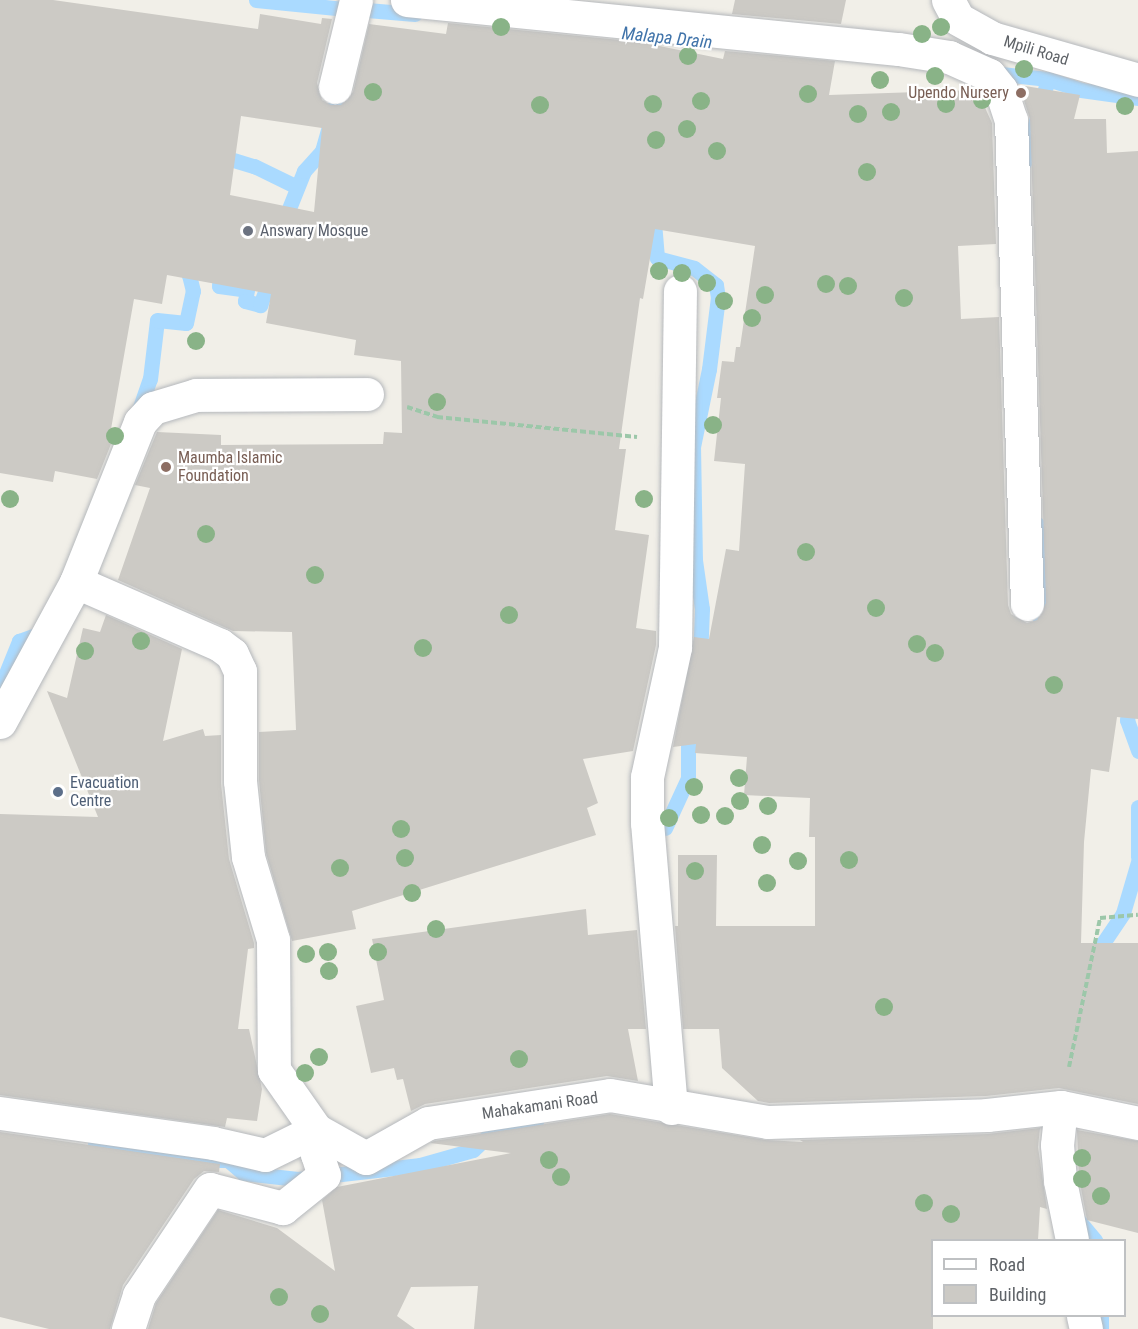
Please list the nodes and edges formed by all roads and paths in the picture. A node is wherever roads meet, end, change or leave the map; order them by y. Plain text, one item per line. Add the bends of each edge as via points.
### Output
1 (356, 0) edge
2 (407, 0) edge
3 (948, 0) edge
4 (1138, 80) edge
5 (335, 87) dead end
6 (680, 291) dead end
7 (367, 394) joint
8 (679, 442) junction
9 (76, 582) junction
10 (1027, 604) dead end
11 (0, 722) edge
12 (1138, 915) edge
13 (1061, 1107) junction
14 (671, 1108) junction
15 (0, 1113) edge
16 (1138, 1123) edge
17 (316, 1130) junction
18 (1072, 1239) edge
19 (128, 1329) edge

1 - 5 street
2 - 10 street via 898,49 949,57 989,75 1001,90 1011,120
3 - 4 street, Mpili Road via 958,19 992,38
6 - 8 street
7 - 8 path via 437,417
7 - 9 street via 196,395 153,408 140,422
8 - 14 street via 675,647 647,777 647,823
9 - 11 street
9 - 17 street via 220,645 232,654 240,670 240,781 248,857 273,940 274,1070
12 - 13 path via 1100,918
13 - 14 street, Mahakamani Road via 987,1115 768,1122
13 - 16 street, Mahakamani Road
13 - 18 street via 1059,1172
14 - 17 street, Mahakamani Road via 610,1095 440,1121 428,1123 366,1158
15 - 17 street via 213,1143 265,1155
17 - 19 street via 317,1154 324,1175 283,1208 210,1189 139,1295

